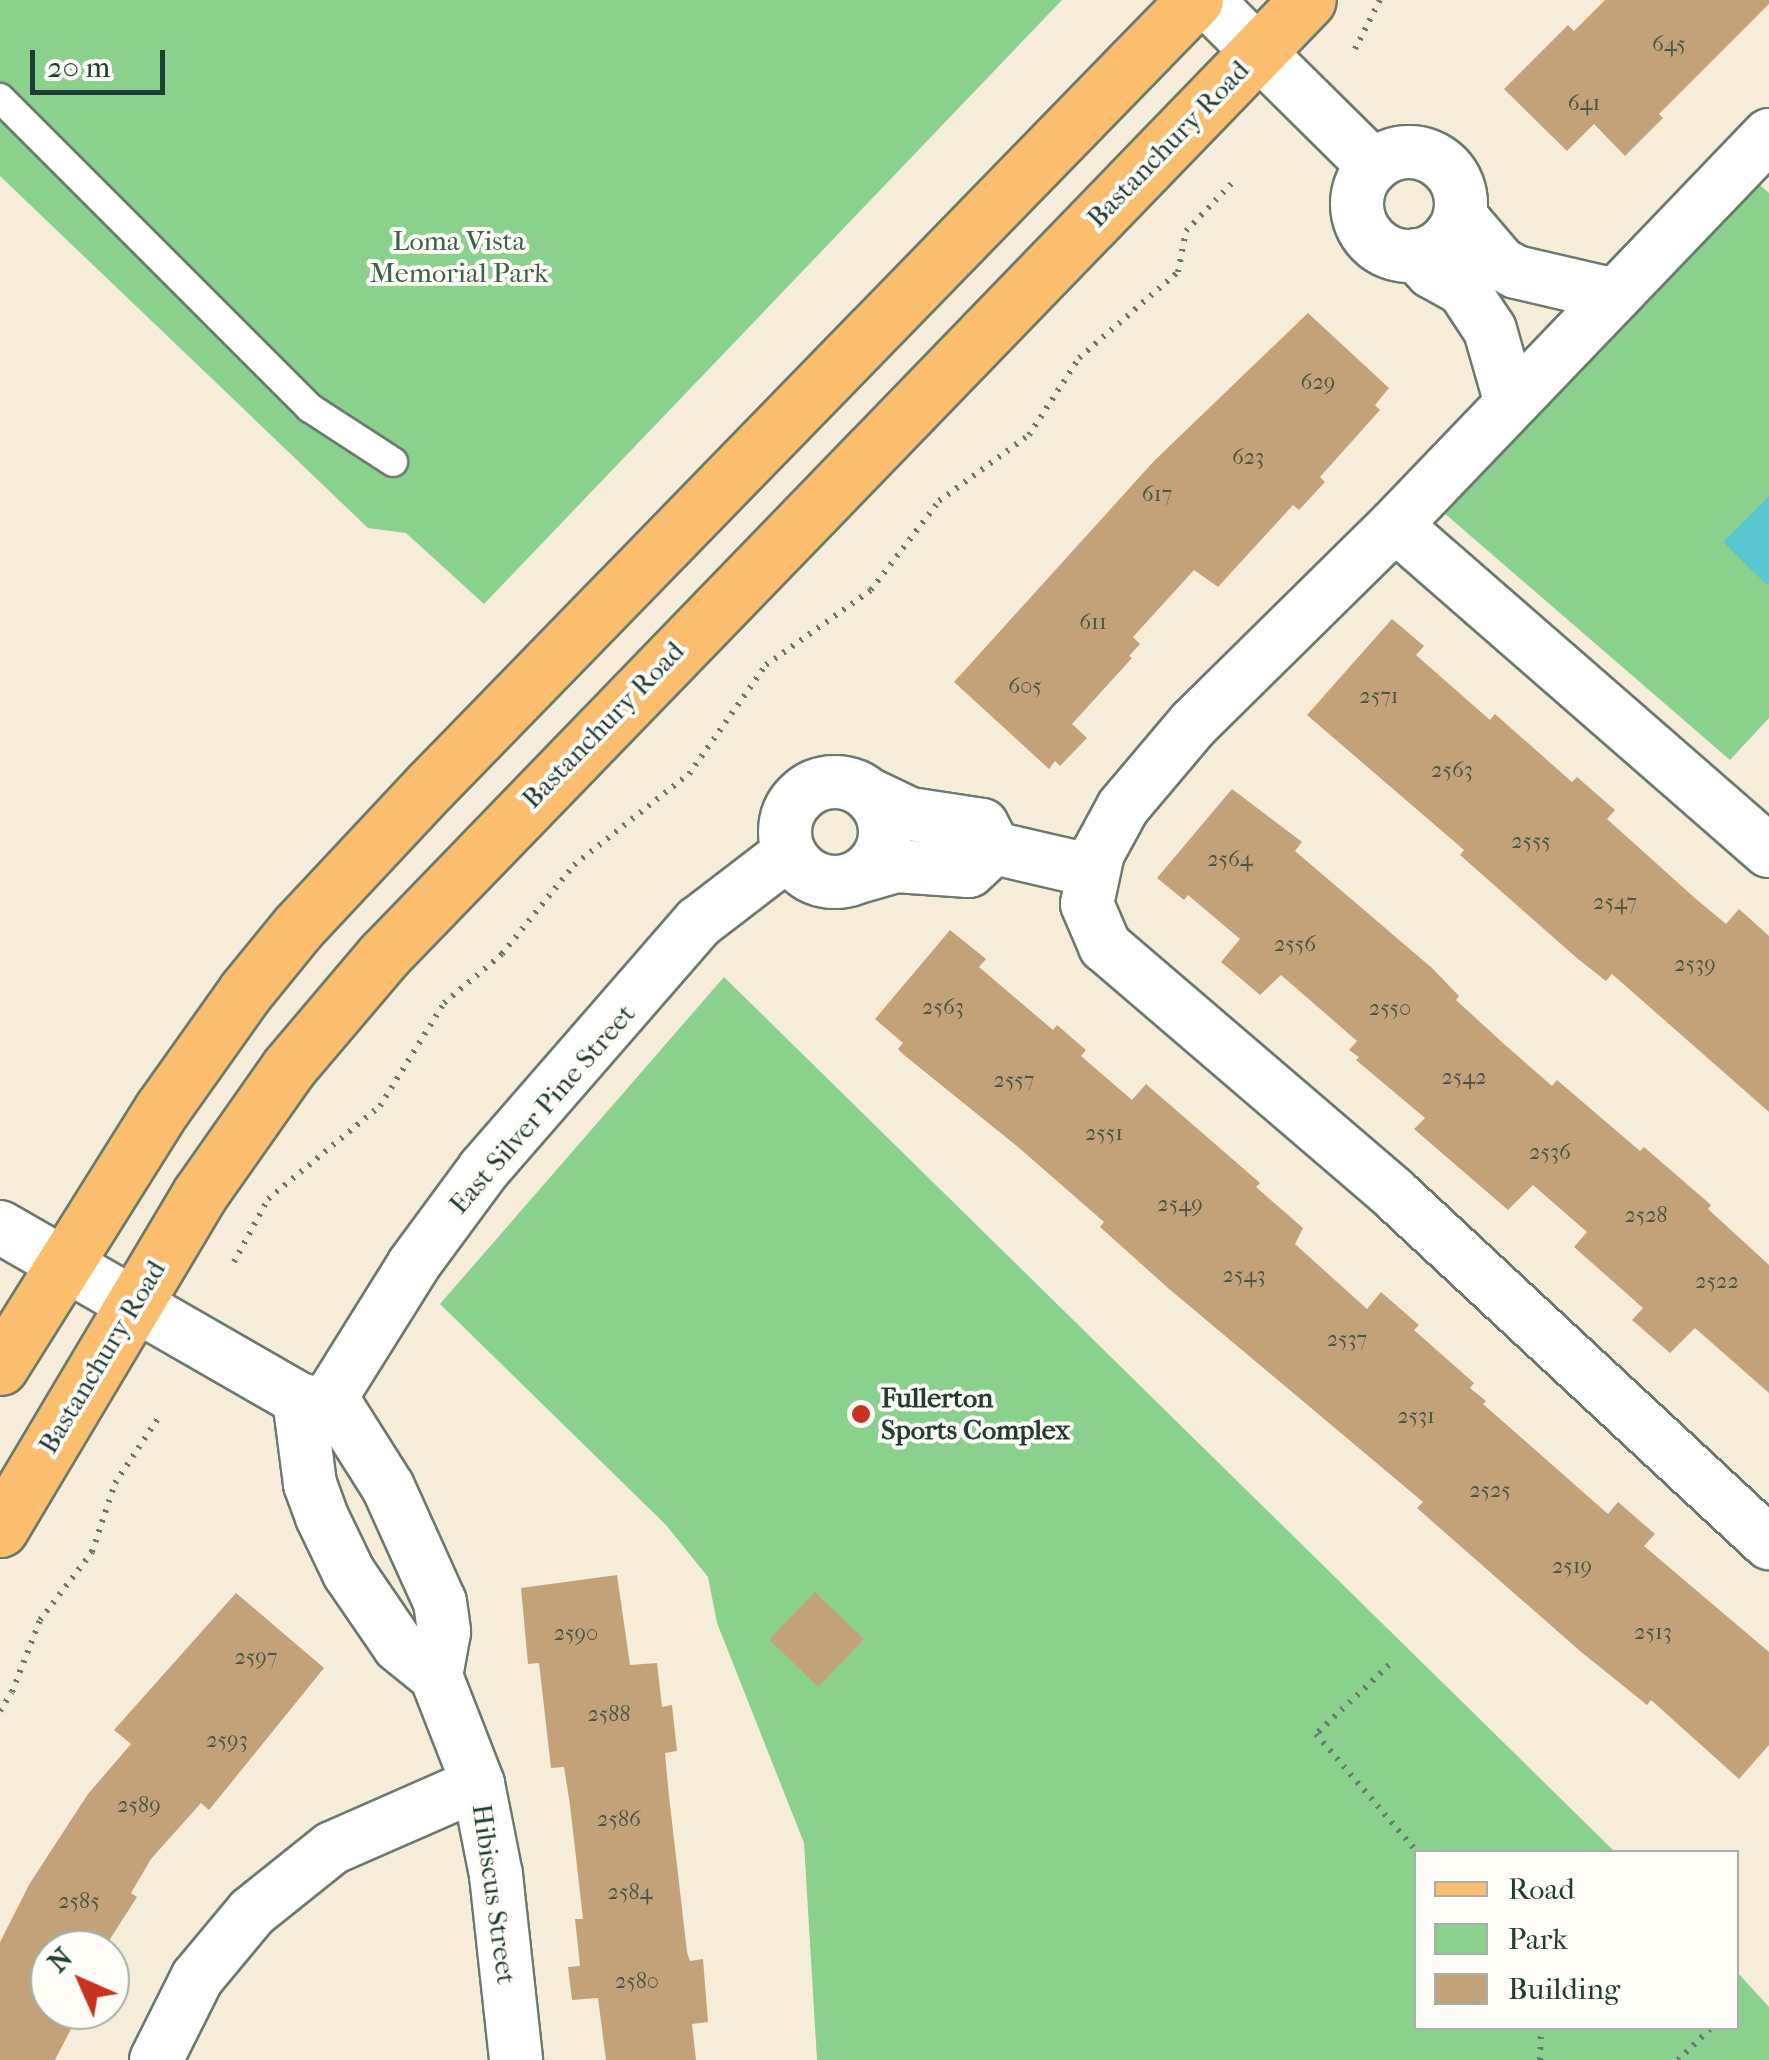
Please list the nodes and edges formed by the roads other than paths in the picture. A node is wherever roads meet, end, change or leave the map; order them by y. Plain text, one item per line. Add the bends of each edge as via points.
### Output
1 (1195, 0) edge
2 (1206, 0) edge
3 (1308, 0) edge
4 (1258, 51) junction
5 (0, 98) edge
6 (1765, 146) edge
7 (1374, 166) junction
8 (1460, 216) junction
9 (1416, 256) junction
10 (1616, 295) junction
11 (1511, 404) junction
12 (392, 462) dead end
13 (1394, 526) junction
14 (870, 795) junction
15 (994, 848) junction
16 (1769, 852) edge
17 (789, 853) junction
18 (1093, 871) junction
19 (858, 877) junction
20 (0, 1227) edge
21 (62, 1266) junction
22 (131, 1306) junction
23 (0, 1368) edge
24 (315, 1398) junction
25 (0, 1529) edge
26 (414, 1543) junction
27 (1769, 1543) edge
28 (350, 1573) junction
29 (436, 1676) junction
30 (478, 1784) junction
31 (156, 2060) edge
32 (516, 2060) edge

1 - 21 main road via 298,928 162,1109
2 - 4 street
3 - 4 main road, Bastanchury Road
4 - 7 street
4 - 22 main road, Bastanchury Road via 385,954 289,1067
5 - 12 lane via 310,408
6 - 10 street
7 - 8 street via 1405,152 1443,164 1457,183
7 - 9 street via 1358,194 1367,234 1392,253
8 - 9 street via 1445,242
8 - 10 street via 1516,272
9 - 11 street via 1463,289 1490,330
10 - 11 street
11 - 13 street
13 - 16 street
13 - 18 street via 1194,723 1122,807
14 - 15 street via 910,814 982,825
14 - 17 street via 834,782 800,796 788,816
14 - 19 street via 886,832 872,866
15 - 18 street
15 - 19 street via 969,871 896,866
17 - 19 street via 813,878
17 - 24 street, East Silver Pine Street via 699,922 484,1169
18 - 27 street via 1087,904 1105,946 1393,1193
20 - 21 street
21 - 22 street
21 - 23 main road
22 - 24 street
22 - 25 main road, Bastanchury Road
24 - 26 street, Hibiscus Street via 388,1487
24 - 28 street, Hibiscus Street via 310,1484
26 - 28 street via 399,1566 382,1574
26 - 29 street, Hibiscus Street via 440,1602 444,1632
28 - 29 street, Hibiscus Street via 399,1646
29 - 30 street, Hibiscus Street
30 - 31 street via 332,1848 252,1912 197,1978
30 - 32 street, Hibiscus Street via 496,1875

